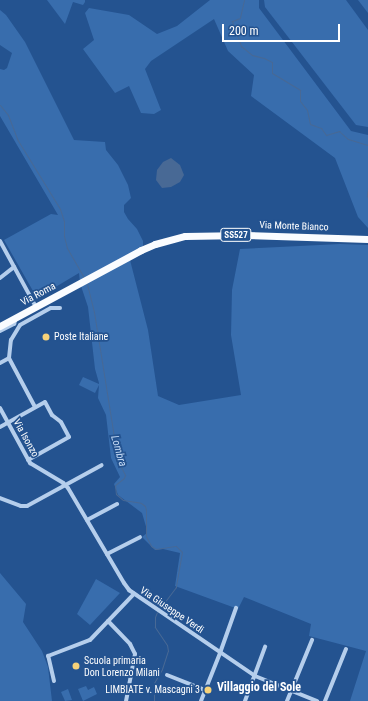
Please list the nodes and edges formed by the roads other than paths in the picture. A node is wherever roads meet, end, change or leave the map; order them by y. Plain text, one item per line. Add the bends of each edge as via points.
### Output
1 (368, 239) edge
2 (0, 241) edge
3 (14, 267) junction
4 (0, 278) edge
5 (85, 280) joint
6 (36, 307) junction
7 (60, 308) dead end
8 (17, 317) junction
9 (0, 326) edge
10 (0, 331) edge
11 (9, 358) junction
12 (0, 363) edge
13 (36, 407) junction
14 (0, 408) edge
15 (8, 423) junction
16 (0, 427) edge
17 (28, 460) junction
18 (102, 465) dead end
19 (64, 484) junction
20 (0, 498) edge
21 (117, 504) dead end
22 (87, 520) junction
23 (140, 537) dead end
24 (106, 554) junction
25 (134, 594) junction
26 (236, 608) dead end
27 (108, 621) junction
28 (312, 640) dead end
29 (266, 647) dead end
30 (346, 649) dead end
31 (220, 653) junction
32 (167, 675) dead end
33 (255, 676) junction
34 (54, 680) dead end
35 (205, 690) junction
36 (291, 690) junction
37 (126, 701) edge
38 (201, 701) edge
39 (245, 701) edge
40 (287, 701) edge
41 (317, 701) edge
42 (325, 701) edge

1 - 5 main road, Via Monte Bianco / SS527 via 185,236 155,244
2 - 3 street
3 - 4 street
3 - 6 street
5 - 6 main road, Via Roma / SS527
6 - 8 main road, Via Roma / SS527
7 - 11 street via 50,308 20,325 11,340
8 - 9 main road, Via Roma / SS527
8 - 10 street via 14,324
11 - 12 street
11 - 13 street
13 - 15 street
13 - 17 street via 45,402 69,437
14 - 15 street, Via Isonzo
15 - 16 street
15 - 17 street, Via Isonzo
17 - 19 street, Via Isonzo
18 - 19 street
19 - 20 street via 24,507
19 - 22 street, Via Giuseppe Verdi
21 - 22 street
22 - 24 street, Via Giuseppe Verdi
23 - 24 street
24 - 25 street, Via Giuseppe Verdi
25 - 27 street
25 - 31 street, Via Giuseppe Verdi
26 - 31 street
27 - 34 street via 90,640 48,656
27 - 37 street via 130,644 135,654
28 - 36 street
29 - 33 street
30 - 42 street
31 - 33 street, Via Giuseppe Verdi
31 - 35 street
32 - 35 street
33 - 36 street, Via Giuseppe Verdi
33 - 39 street
35 - 38 street
36 - 40 street
36 - 41 street, Via Giuseppe Verdi

